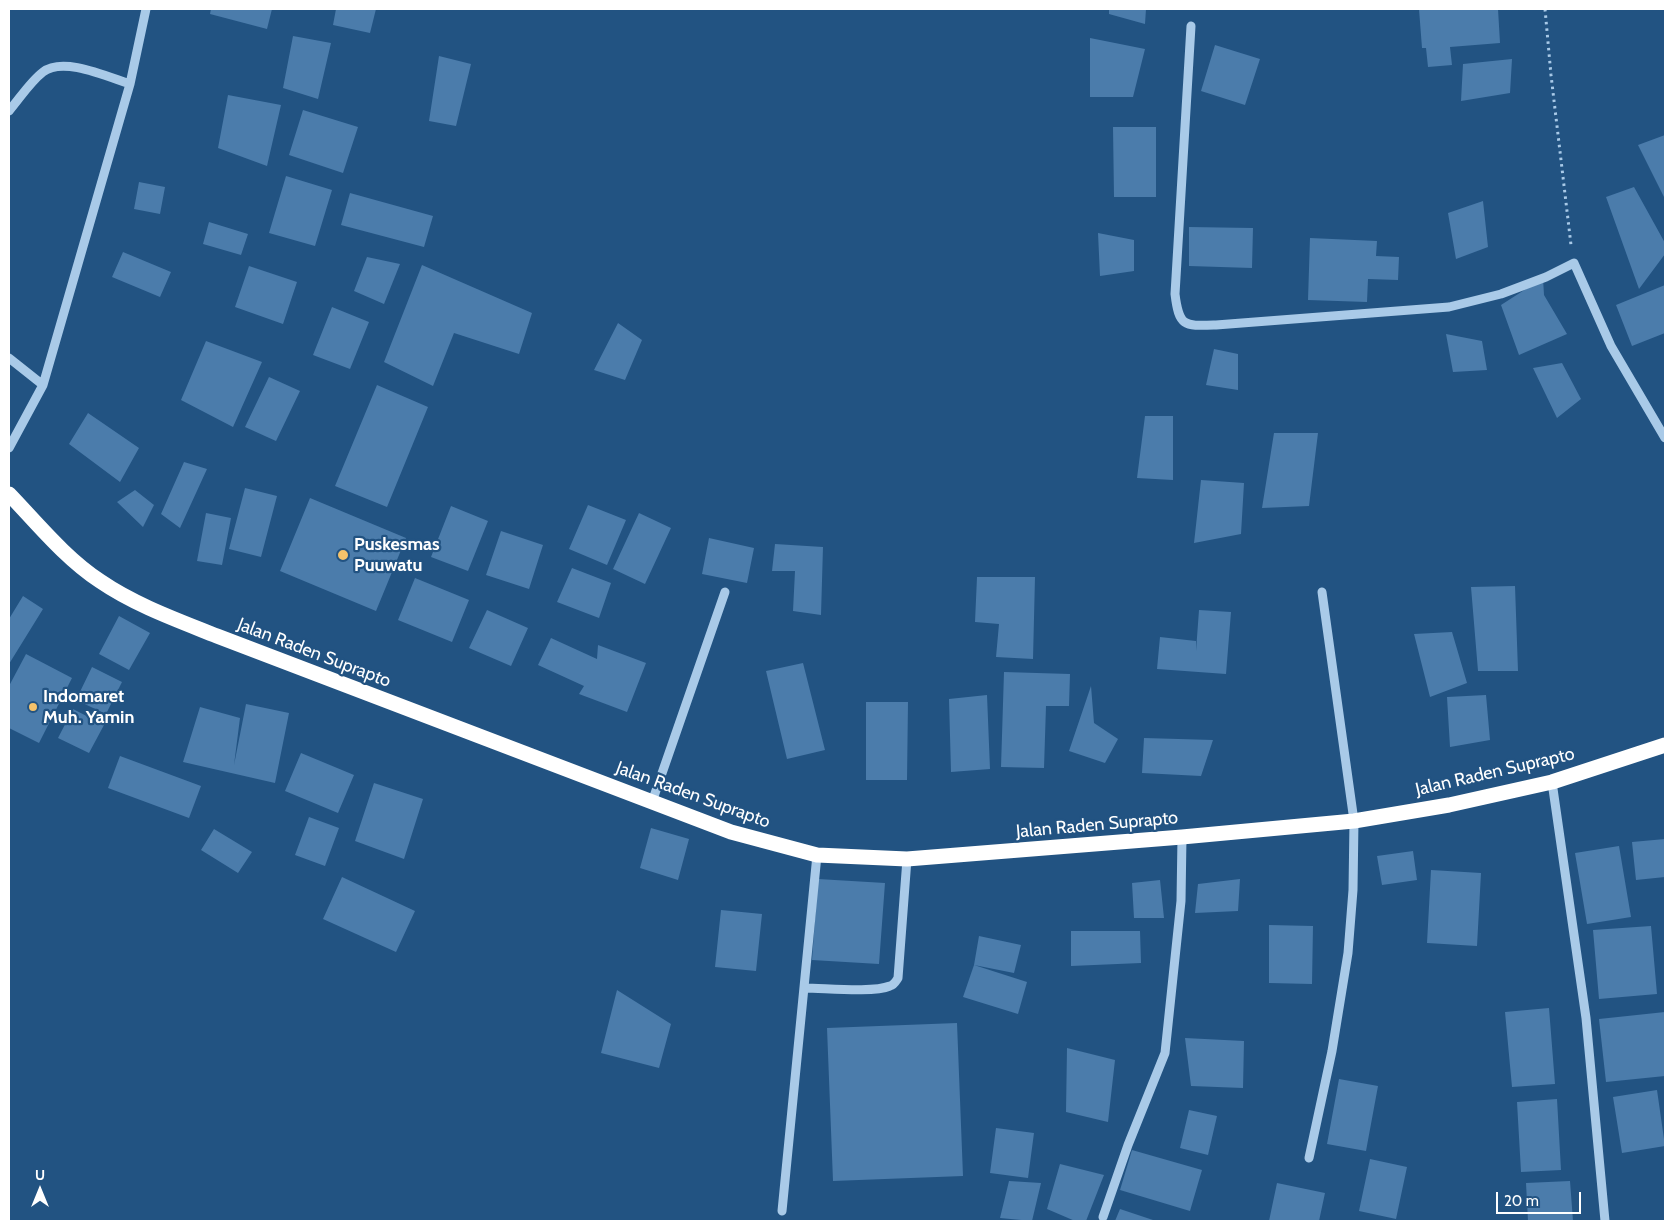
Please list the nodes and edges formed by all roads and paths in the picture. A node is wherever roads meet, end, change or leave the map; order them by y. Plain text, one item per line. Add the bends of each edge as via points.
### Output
1 (146, 9) edge
2 (1545, 9) edge
3 (1191, 26) dead end
4 (130, 84) junction
5 (9, 111) edge
6 (1574, 263) junction
7 (9, 358) edge
8 (44, 386) junction
9 (1665, 438) edge
10 (9, 448) edge
11 (9, 494) edge
12 (725, 592) dead end
13 (1322, 592) dead end
14 (1665, 745) edge
15 (1552, 782) junction
16 (652, 802) junction
17 (1354, 820) junction
18 (1182, 837) junction
19 (816, 855) junction
20 (907, 859) junction
21 (805, 988) junction
22 (1308, 1158) dead end
23 (782, 1211) dead end
24 (1103, 1217) dead end
25 (1605, 1221) edge

1 - 4 street
2 - 6 path via 1550,75
3 - 6 street via 1175,294 1177,315 1184,323 1216,326 1449,307 1501,294
4 - 5 street via 71,66 56,66 44,71
4 - 8 street
6 - 9 street via 1611,346
7 - 8 street
8 - 10 street
11 - 16 highway, Jalan Raden Suprapto via 71,558 99,581 141,604
12 - 16 street
13 - 17 street
14 - 15 highway, Jalan Raden Suprapto
15 - 17 highway, Jalan Raden Suprapto via 1449,805
15 - 25 street via 1586,1018
16 - 19 highway, Jalan Raden Suprapto via 731,832
17 - 18 highway, Jalan Raden Suprapto
17 - 22 street via 1348,953 1332,1051
18 - 20 highway, Jalan Raden Suprapto
18 - 24 street via 1181,901 1165,1053
19 - 20 highway, Jalan Raden Suprapto
19 - 21 street
20 - 21 street via 898,978 895,982 878,988
21 - 23 street

